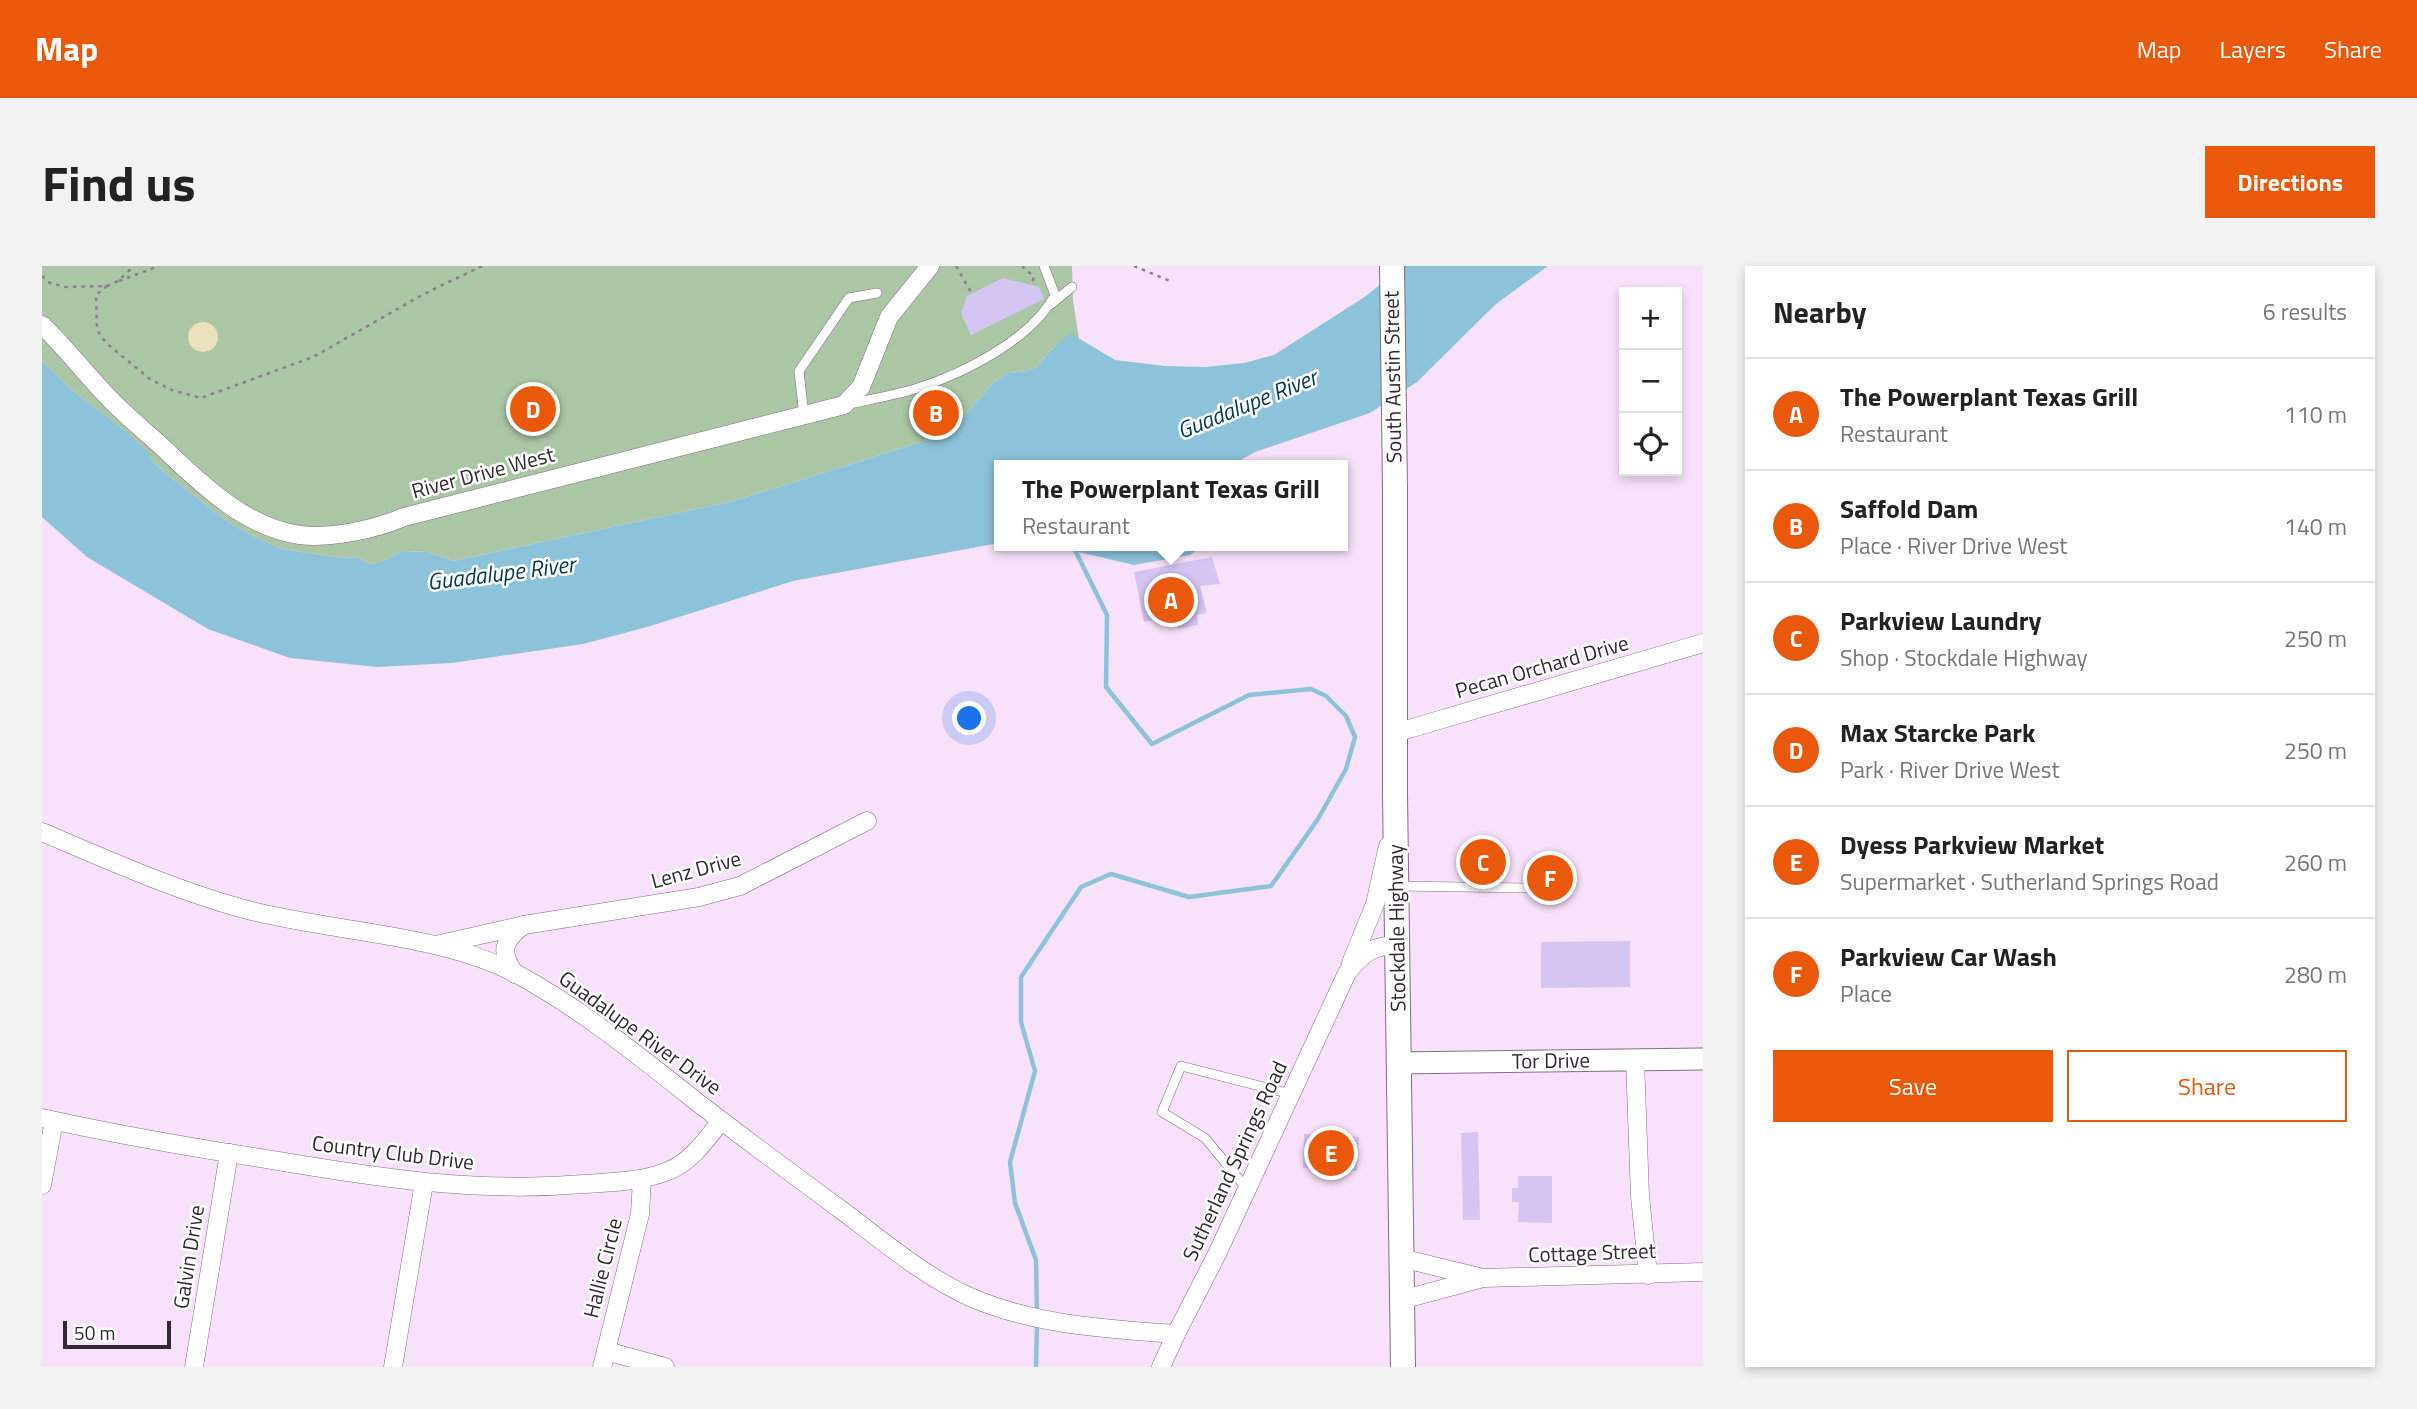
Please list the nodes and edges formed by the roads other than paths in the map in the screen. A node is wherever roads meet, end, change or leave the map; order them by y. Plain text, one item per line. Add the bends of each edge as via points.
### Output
1 (1044, 266) edge
2 (1392, 266) edge
3 (930, 267) edge
4 (1051, 281) junction
5 (877, 293) dead end
6 (1050, 305) junction
7 (42, 325) edge
8 (844, 405) junction
9 (804, 416) junction
10 (1395, 488) joint
11 (1703, 643) edge
12 (1395, 733) junction
13 (1395, 794) junction
14 (867, 821) dead end
15 (42, 832) edge
16 (1396, 886) junction
17 (1532, 888) dead end
18 (524, 925) junction
19 (433, 946) junction
20 (1397, 946) junction
21 (1347, 973) junction
22 (515, 974) junction
23 (1703, 1059) edge
24 (1635, 1060) junction
25 (1399, 1063) junction
26 (1292, 1094) junction
27 (48, 1120) edge
28 (721, 1121) junction
29 (229, 1153) junction
30 (642, 1180) junction
31 (424, 1183) junction
32 (42, 1185) edge
33 (1247, 1189) junction
34 (1401, 1258) junction
35 (1703, 1272) edge
36 (1647, 1275) junction
37 (1483, 1278) junction
38 (1402, 1300) junction
39 (1176, 1334) junction
40 (604, 1359) edge
41 (194, 1367) edge
42 (393, 1367) edge
43 (665, 1367) edge
44 (1161, 1367) edge
45 (1403, 1367) edge

1 - 4 lane
2 - 10 main road, South Austin Street
3 - 8 street via 889,317 861,387
4 - 6 lane via 1055,295
4 - 6 lane via 1072,287
5 - 9 lane via 849,298 799,372
6 - 8 lane via 1017,338 968,367 919,387
7 - 9 street, River Drive West via 108,397 202,485 249,517 301,535 382,527 430,510
8 - 9 street, River Drive West
10 - 12 main road, Stockdale Highway
11 - 12 street, Pecan Orchard Drive
12 - 13 main road, Stockdale Highway
13 - 16 main road, Stockdale Highway
13 - 21 street, Sutherland Springs Road via 1375,904
14 - 18 street, Lenz Drive via 740,886 699,897
15 - 19 street, Guadalupe River Drive via 244,909
16 - 17 lane
16 - 20 main road, Stockdale Highway
18 - 19 street, Lenz Drive
18 - 22 street via 505,946 506,961
19 - 22 street, Guadalupe River Drive via 486,960
20 - 21 street, Sutherland Springs Road via 1369,950
20 - 25 main road, Stockdale Highway
21 - 26 street, Sutherland Springs Road
22 - 28 street, Guadalupe River Drive via 624,1045
23 - 24 street, Tor Drive
24 - 25 street, Tor Drive
24 - 36 street
25 - 34 main road, Stockdale Highway
26 - 33 street, Sutherland Springs Road
26 - 33 lane via 1181,1066 1162,1112 1205,1138
27 - 29 street, Country Club Drive
27 - 32 street
28 - 30 street, Country Club Drive via 692,1156 670,1171
28 - 39 street, Guadalupe River Drive via 937,1281 972,1298 1004,1310 1072,1323
29 - 31 street, Country Club Drive
29 - 41 street, Galvin Drive
30 - 31 street, Country Club Drive via 500,1187
30 - 40 street, Hallie Circle via 640,1214
31 - 42 street
33 - 39 street, Sutherland Springs Road
34 - 37 street, Cottage Street
34 - 38 main road, Stockdale Highway
35 - 36 street, Cottage Street
36 - 37 street, Cottage Street
37 - 38 street, Cottage Street
38 - 45 main road, Stockdale Highway
39 - 44 street, Sutherland Springs Road
40 - 43 street

